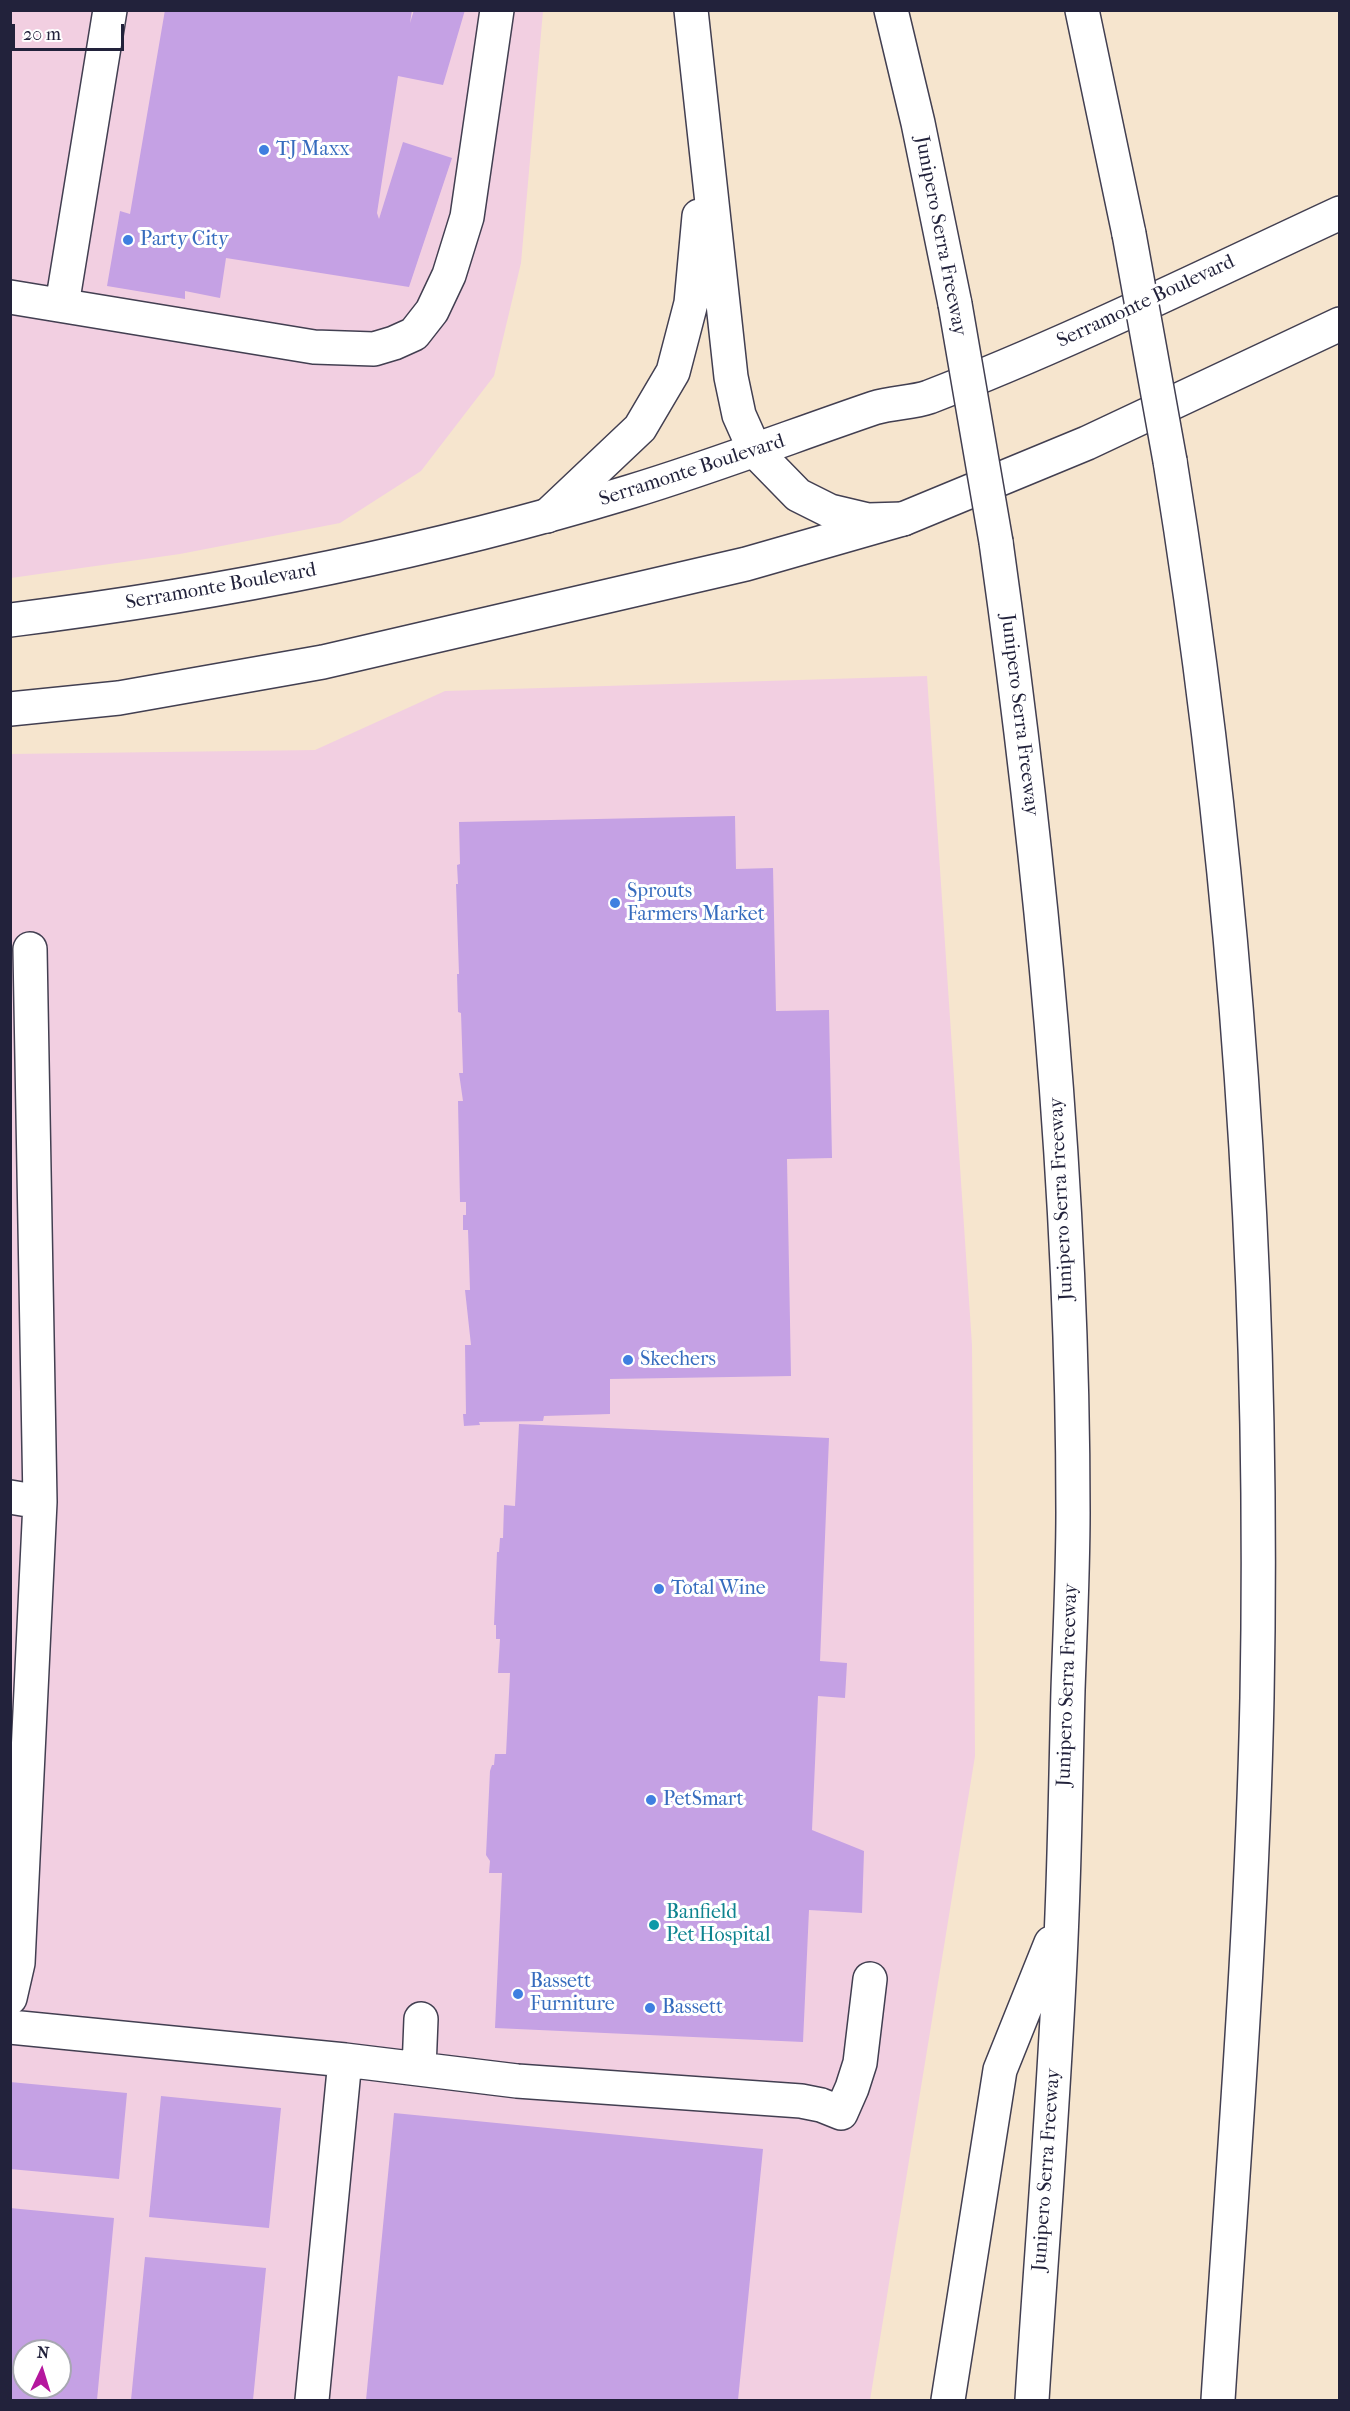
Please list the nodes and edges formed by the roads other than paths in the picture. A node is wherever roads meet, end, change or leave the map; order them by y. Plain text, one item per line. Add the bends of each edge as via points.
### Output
1 (110, 10) edge
2 (497, 10) edge
3 (691, 10) edge
4 (891, 10) edge
5 (1082, 10) edge
6 (705, 148) junction
7 (1340, 213) edge
8 (10, 297) edge
9 (62, 305) junction
10 (1340, 324) edge
11 (755, 451) junction
12 (547, 516) junction
13 (903, 519) junction
14 (14, 619) edge
15 (10, 709) edge
16 (30, 949) dead end
17 (25, 1499) edge
18 (1062, 1916) junction
19 (870, 1978) dead end
20 (10, 1998) edge
21 (421, 2019) dead end
22 (10, 2027) edge
23 (345, 2060) junction
24 (419, 2069) junction
25 (312, 2400) edge
26 (948, 2400) edge
27 (1032, 2400) edge
28 (1218, 2400) edge

1 - 9 main road
2 - 9 main road via 467,217 449,274 432,311 414,334 374,349 314,347
3 - 6 main road
4 - 18 main road, Junipero Serra Freeway, bridge via 955,304 996,542 1017,693 1052,1019 1070,1348 1073,1513
5 - 28 main road, bridge via 1129,234 1170,461 1204,698 1224,873 1249,1202 1258,1532 1257,1696 1252,1862
6 - 11 main road via 732,377 739,415
6 - 12 main road via 691,303 673,372 640,428
7 - 11 main road, Serramonte Boulevard via 1064,341 924,399 879,406
8 - 9 main road
10 - 13 main road via 1088,443
11 - 12 main road, Serramonte Boulevard
11 - 13 main road via 798,495 830,511 868,520
12 - 14 main road, Serramonte Boulevard via 307,573
13 - 15 main road via 746,564 363,654 118,698
16 - 17 main road
17 - 20 main road via 18,1951
18 - 26 main road via 1000,2070
18 - 27 main road, Junipero Serra Freeway
19 - 24 main road via 860,2062 841,2113 801,2101 517,2081
21 - 24 main road
22 - 23 main road
23 - 24 main road
23 - 25 main road

